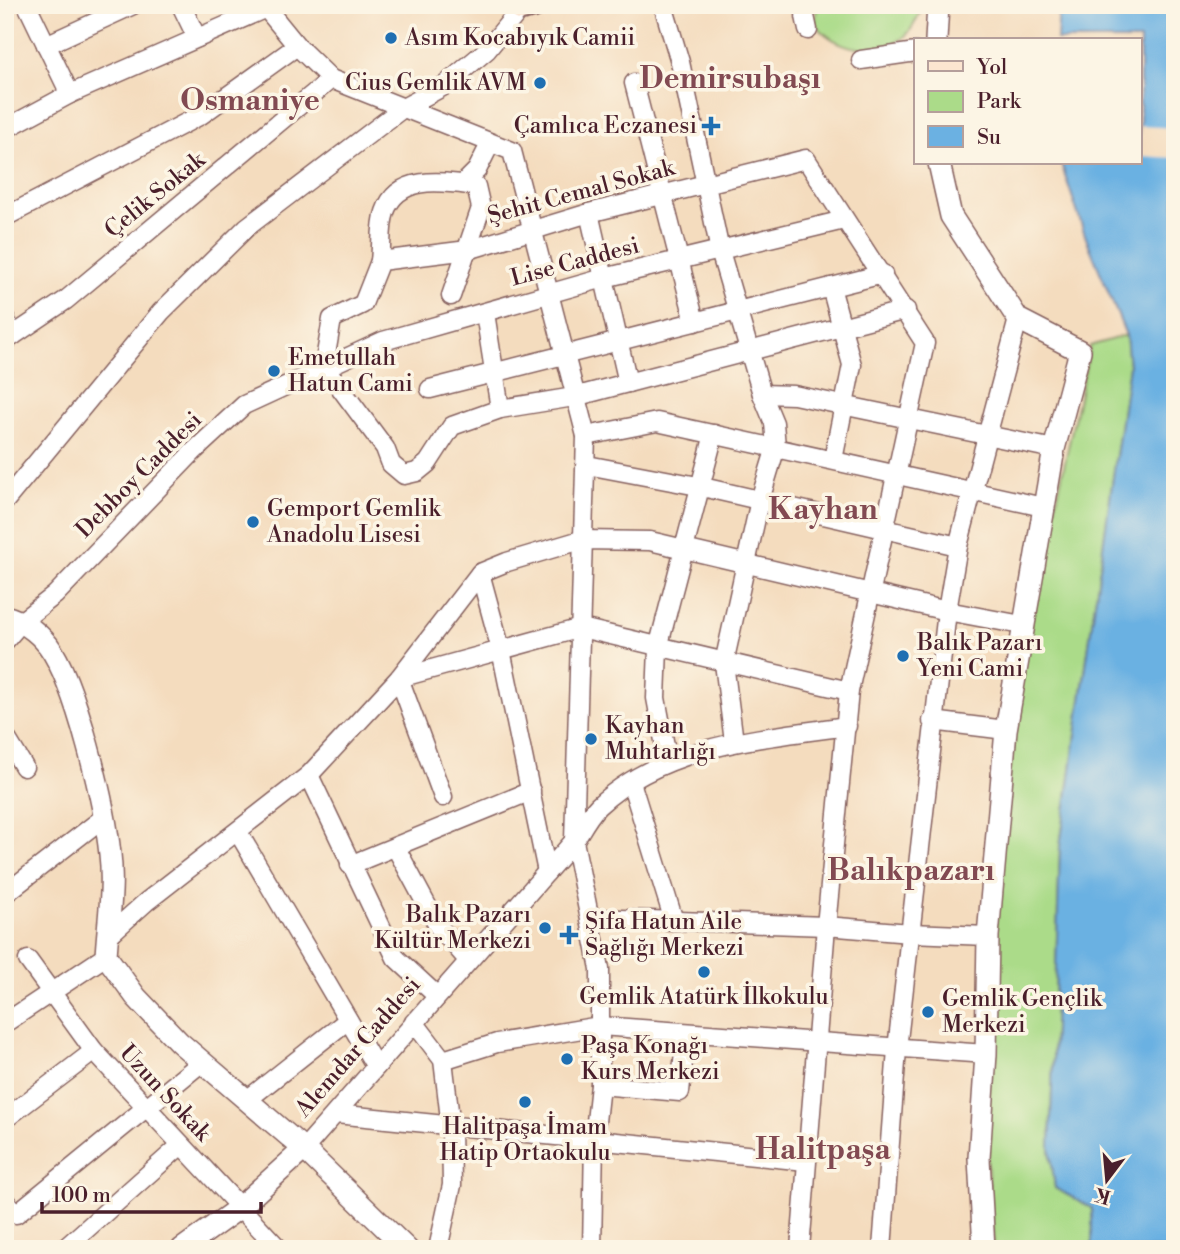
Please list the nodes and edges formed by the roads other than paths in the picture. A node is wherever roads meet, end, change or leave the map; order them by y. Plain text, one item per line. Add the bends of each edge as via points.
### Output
1 (27, 5) edge
2 (133, 5) edge
3 (181, 5) edge
4 (663, 5) edge
5 (938, 5) edge
6 (523, 6) edge
7 (270, 7) edge
8 (246, 10) edge
9 (197, 38) junction
10 (936, 38) edge
11 (46, 46) junction
12 (297, 46) junction
13 (914, 52) edge
14 (861, 60) dead end
15 (331, 79) junction
16 (634, 83) dead end
17 (70, 94) junction
18 (403, 108) junction
19 (5, 129) edge
20 (490, 144) junction
21 (939, 164) edge
22 (708, 183) junction
23 (463, 184) junction
24 (660, 194) junction
25 (589, 213) junction
26 (5, 217) edge
27 (844, 220) junction
28 (533, 228) junction
29 (468, 250) junction
30 (720, 251) junction
31 (677, 260) junction
32 (380, 261) junction
33 (883, 274) junction
34 (604, 278) junction
35 (831, 287) junction
36 (547, 293) junction
37 (452, 296) dead end
38 (738, 310) junction
39 (906, 310) junction
40 (485, 313) junction
41 (5, 318) edge
42 (1018, 319) junction
43 (695, 322) junction
44 (843, 327) junction
45 (9, 338) edge
46 (619, 342) junction
47 (749, 351) junction
48 (564, 357) junction
49 (324, 366) junction
50 (495, 375) junction
51 (628, 383) junction
52 (430, 389) dead end
53 (762, 394) junction
54 (574, 397) junction
55 (844, 405) junction
56 (500, 408) junction
57 (910, 418) junction
58 (714, 434) junction
59 (987, 435) junction
60 (586, 436) junction
61 (776, 447) junction
62 (1055, 449) junction
63 (833, 460) junction
64 (587, 465) junction
65 (898, 475) junction
66 (698, 486) junction
67 (972, 490) junction
68 (760, 500) junction
69 (5, 501) edge
70 (1043, 507) junction
71 (887, 528) junction
72 (581, 540) junction
73 (958, 546) junction
74 (682, 548) junction
75 (746, 564) junction
76 (480, 573) junction
77 (873, 594) junction
78 (947, 611) junction
79 (14, 618) edge
80 (1022, 625) junction
81 (581, 628) junction
82 (6, 640) edge
83 (658, 648) junction
84 (501, 650) junction
85 (724, 663) junction
86 (399, 678) junction
87 (849, 691) junction
88 (932, 721) junction
89 (847, 726) junction
90 (1006, 730) junction
91 (5, 736) edge
92 (734, 742) junction
93 (668, 762) junction
94 (24, 767) dead end
95 (309, 775) junction
96 (631, 782) junction
97 (531, 791) junction
98 (443, 797) dead end
99 (103, 818) junction
100 (238, 832) junction
101 (574, 841) junction
102 (396, 848) junction
103 (350, 865) junction
104 (547, 872) junction
105 (5, 894) edge
106 (592, 918) junction
107 (674, 920) junction
108 (826, 926) junction
109 (910, 933) junction
110 (988, 936) junction
111 (107, 946) junction
112 (28, 960) dead end
113 (468, 960) junction
114 (51, 992) junction
115 (436, 995) junction
116 (348, 1020) junction
117 (414, 1022) junction
118 (5, 1023) edge
119 (600, 1026) junction
120 (686, 1033) junction
121 (817, 1043) junction
122 (897, 1049) junction
123 (93, 1051) junction
124 (986, 1054) junction
125 (443, 1060) junction
126 (202, 1062) junction
127 (376, 1067) junction
128 (600, 1085) junction
129 (247, 1100) junction
130 (145, 1109) junction
131 (336, 1114) junction
132 (5, 1119) edge
133 (451, 1127) junction
134 (594, 1140) junction
135 (180, 1146) junction
136 (304, 1149) junction
137 (806, 1161) junction
138 (5, 1201) edge
139 (239, 1208) junction
140 (64, 1249) edge
141 (183, 1249) edge
142 (279, 1249) edge
143 (407, 1249) edge
144 (438, 1249) edge
145 (592, 1249) edge
146 (800, 1249) edge
147 (882, 1249) edge
148 (984, 1249) edge

1 - 11 street
2 - 11 street
3 - 9 street
4 - 22 street
5 - 10 street
6 - 18 street via 466,68
7 - 8 street
7 - 12 street
8 - 9 street
9 - 17 street
11 - 17 street
12 - 15 street
12 - 26 street via 201,115
13 - 14 street
15 - 18 street
15 - 45 street, Çelik Sokak via 66,300
16 - 24 street
17 - 19 street
18 - 20 street
18 - 69 street via 247,227 161,312
20 - 23 street via 477,170
20 - 28 street via 512,151
21 - 42 street via 951,216
22 - 24 street, Şehit Cemal Sokak
22 - 27 street, Şehit Cemal Sokak via 807,159
22 - 30 street
23 - 29 street via 476,186 481,208
23 - 32 street via 436,181 393,194 384,213
24 - 25 street, Şehit Cemal Sokak
24 - 31 street
25 - 28 street, Şehit Cemal Sokak
25 - 34 street
27 - 30 street, Lise Caddesi
27 - 33 street
28 - 29 street, Şehit Cemal Sokak
28 - 36 street
29 - 32 street, Şehit Cemal Sokak
29 - 37 street
30 - 31 street, Lise Caddesi
30 - 38 street
31 - 34 street, Lise Caddesi
31 - 43 street
32 - 49 street via 362,304 332,319
33 - 35 street
33 - 39 street
34 - 36 street, Lise Caddesi
34 - 46 street
35 - 38 street
35 - 44 street
36 - 40 street, Lise Caddesi
36 - 48 street
38 - 43 street
38 - 47 street
39 - 44 street
39 - 57 street via 925,343
40 - 49 street, Lise Caddesi via 383,341
40 - 50 street
41 - 45 street
42 - 59 street
42 - 62 street via 1080,351
43 - 46 street
44 - 47 street
44 - 55 street via 852,365
46 - 48 street
46 - 51 street
47 - 51 street
47 - 53 street
48 - 50 street
48 - 54 street
49 - 56 street via 385,448 391,464 404,475 428,463 452,426
49 - 79 street, Debboy Caddesi via 244,405 55,595
50 - 52 street
50 - 56 street
51 - 54 street
53 - 55 street
53 - 61 street via 774,423
54 - 56 street
54 - 60 street
55 - 57 street
55 - 63 street
57 - 59 street
57 - 65 street
58 - 60 street via 657,422
58 - 61 street
58 - 66 street
59 - 62 street
59 - 67 street
60 - 64 street
61 - 63 street
61 - 68 street
62 - 70 street
63 - 65 street
64 - 66 street
64 - 72 street
65 - 67 street
65 - 71 street
66 - 68 street
66 - 74 street
67 - 70 street
67 - 73 street
68 - 71 street
68 - 75 street
70 - 80 street
71 - 73 street
71 - 77 street
72 - 74 street via 649,541
72 - 76 street
72 - 81 street
73 - 78 street
74 - 75 street
74 - 83 street
75 - 77 street
75 - 85 street
76 - 84 street
76 - 86 street
77 - 78 street
77 - 87 street
78 - 80 street
78 - 88 street
79 - 82 street, Debboy Caddesi
79 - 99 street via 48,646 71,690
80 - 90 street
81 - 83 street
81 - 84 street
81 - 101 street
83 - 85 street
83 - 93 street via 656,698
84 - 86 street
84 - 97 street
85 - 87 street
85 - 92 street
86 - 95 street
86 - 98 street
87 - 89 street
88 - 90 street
88 - 109 street
89 - 92 street, Alemdar Caddesi
89 - 108 street
90 - 110 street
91 - 94 street
92 - 93 street, Alemdar Caddesi
93 - 96 street, Alemdar Caddesi
95 - 100 street
95 - 103 street
96 - 101 street, Alemdar Caddesi via 597,807
96 - 107 street
97 - 102 street
97 - 104 street
99 - 105 street
99 - 111 street via 110,854
100 - 111 street via 146,902
100 - 116 street
101 - 104 street, Alemdar Caddesi
101 - 106 street
102 - 103 street
102 - 113 street via 438,926
103 - 115 street via 396,958
104 - 113 street, Alemdar Caddesi
106 - 107 street
106 - 119 street via 600,970
107 - 108 street
108 - 109 street
108 - 121 street
109 - 110 street
109 - 122 street
110 - 124 street
111 - 114 street
111 - 126 street via 136,996
112 - 114 street, Uzun Sokak
113 - 115 street, Alemdar Caddesi
114 - 118 street
114 - 123 street, Uzun Sokak
115 - 117 street, Alemdar Caddesi
116 - 127 street
116 - 129 street
117 - 125 street
117 - 127 street, Alemdar Caddesi
119 - 120 street
119 - 125 street via 497,1043
119 - 128 street
120 - 121 street
120 - 128 street via 680,1092
121 - 122 street
121 - 137 street
122 - 124 street
122 - 147 street
123 - 130 street, Uzun Sokak
123 - 132 street
124 - 148 street via 979,1158
125 - 133 street
126 - 129 street
126 - 130 street
127 - 131 street, Alemdar Caddesi
128 - 134 street
129 - 136 street
130 - 135 street, Uzun Sokak
130 - 138 street via 16,1214
131 - 133 street
131 - 136 street, Alemdar Caddesi
133 - 134 street
133 - 144 street via 452,1185
134 - 137 street
134 - 145 street
135 - 139 street, Uzun Sokak
135 - 140 street
136 - 139 street, Alemdar Caddesi
136 - 143 street
137 - 146 street
139 - 141 street, Alemdar Caddesi
139 - 142 street, Uzun Sokak

